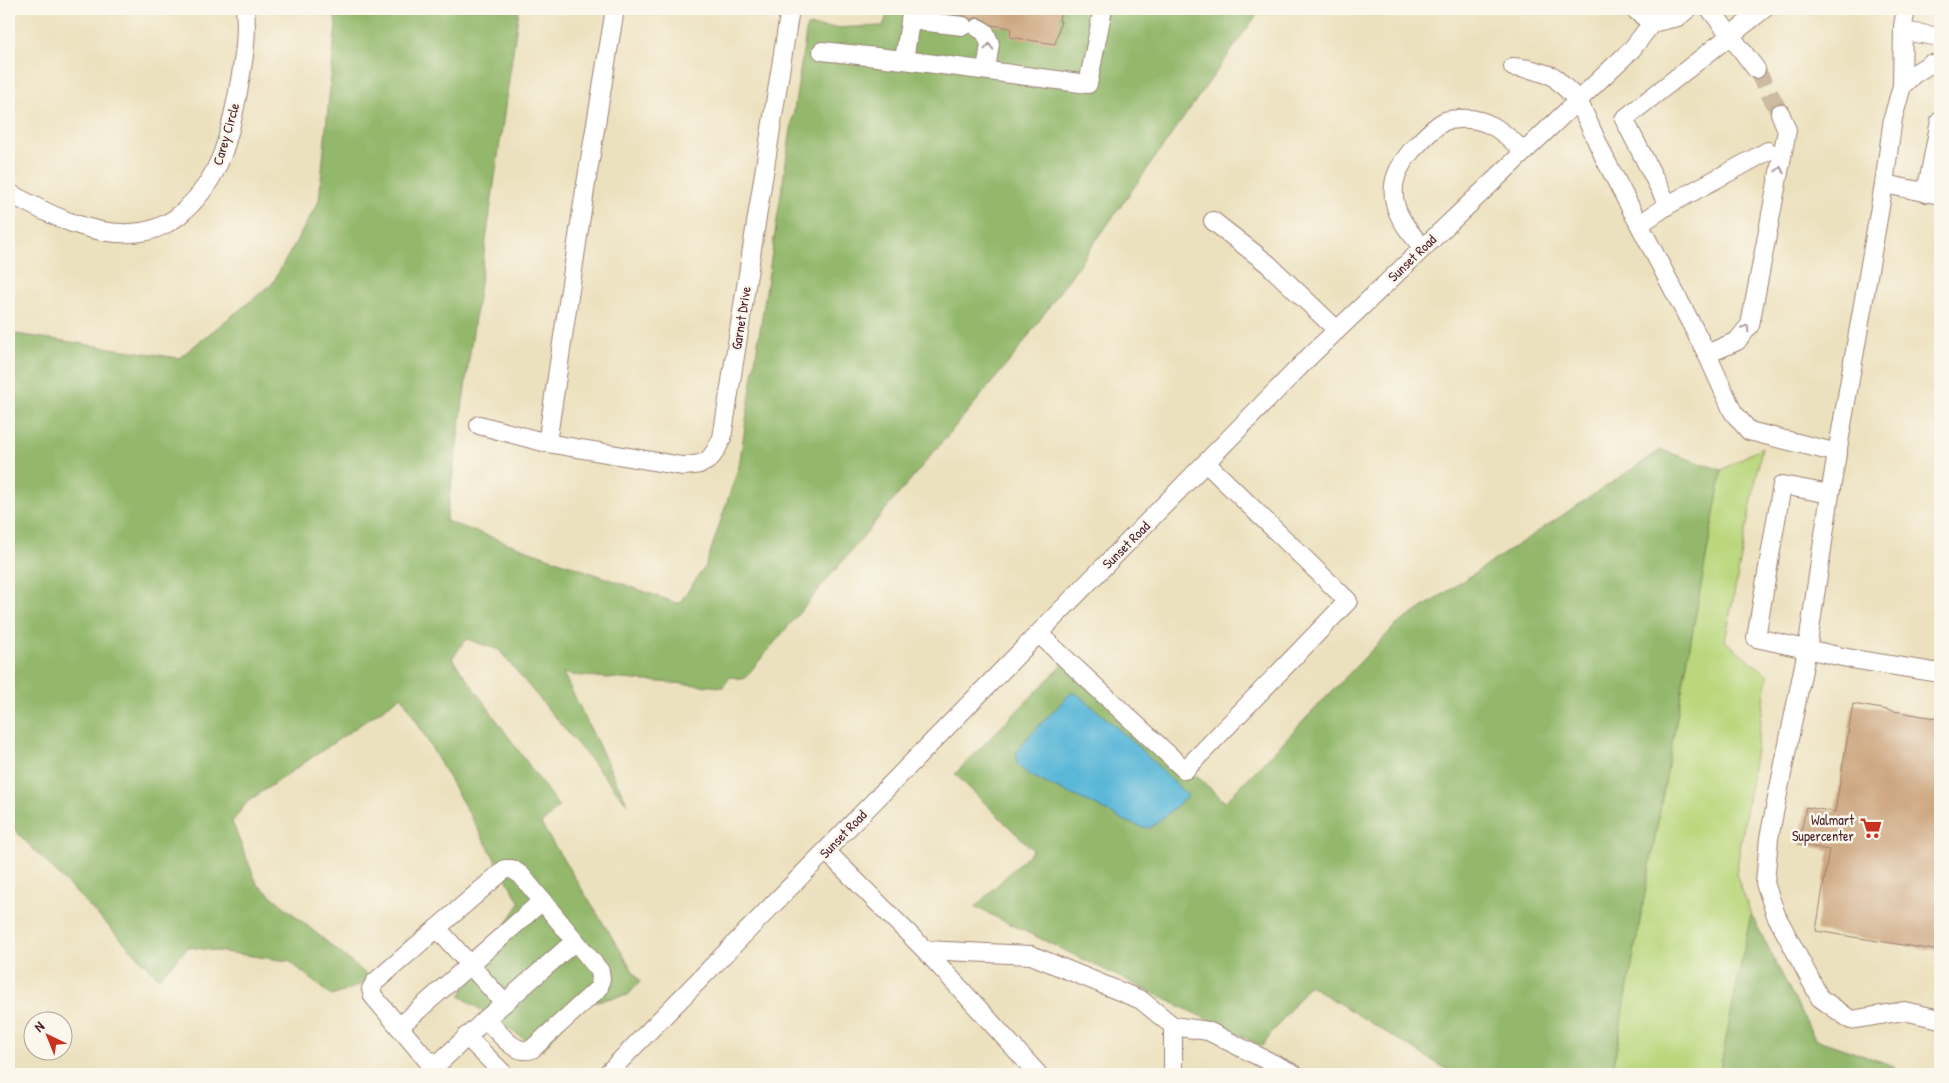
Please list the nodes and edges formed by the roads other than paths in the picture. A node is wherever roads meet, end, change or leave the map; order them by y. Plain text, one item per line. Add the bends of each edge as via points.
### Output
1 (246, 9) edge
2 (614, 9) edge
3 (790, 9) edge
4 (1103, 9) edge
5 (1634, 9) edge
6 (1688, 9) edge
7 (1710, 9) edge
8 (1764, 9) edge
9 (1906, 9) edge
10 (911, 15) edge
11 (1654, 16) edge
12 (1903, 31) junction
13 (1730, 36) junction
14 (1940, 37) edge
15 (822, 51) dead end
16 (904, 60) junction
17 (1940, 66) edge
18 (1513, 68) dead end
19 (1756, 69) tunnel mouth
20 (986, 70) junction
21 (1902, 86) junction
22 (1578, 100) junction
23 (1780, 114) tunnel mouth
24 (1940, 121) edge
25 (1768, 151) dead end
26 (1524, 152) junction
27 (1884, 184) junction
28 (9, 193) edge
29 (1933, 194) edge
30 (1668, 205) junction
31 (1213, 221) dead end
32 (1640, 224) junction
33 (1423, 248) junction
34 (1337, 330) junction
35 (1707, 354) junction
36 (479, 425) dead end
37 (547, 443) junction
38 (1838, 453) junction
39 (1206, 464) junction
40 (1830, 494) junction
41 (1038, 634) junction
42 (1806, 650) junction
43 (1940, 673) edge
44 (826, 851) junction
45 (542, 901) junction
46 (437, 928) junction
47 (575, 941) junction
48 (925, 950) junction
49 (470, 965) junction
50 (504, 1003) junction
51 (486, 1019) junction
52 (1940, 1019) edge
53 (1173, 1026) junction
54 (399, 1027) junction
55 (466, 1036) junction
56 (504, 1074) edge
57 (607, 1074) edge
58 (1038, 1074) edge
59 (1173, 1074) edge
60 (1294, 1074) edge

1 - 28 street, Carey Circle via 242,70 222,156 204,190 177,217 142,232 122,233 63,219
2 - 37 street
3 - 37 street, Garnet Drive via 722,438 712,458 704,464 682,466
4 - 20 street via 1088,84
5 - 11 street
6 - 11 street via 1678,17
7 - 13 street
8 - 13 street
9 - 12 street
10 - 16 street
20 -> 10 street via 990,44 985,32
11 - 22 street, Sunset Road via 1632,49
12 - 14 street
12 - 21 street
13 - 19 street
13 - 30 street via 1624,119
15 - 16 street
16 - 20 street
17 - 21 street via 1930,64
18 - 22 street via 1553,76
21 - 27 street via 1893,118
22 - 26 street, Sunset Road
22 - 32 street
35 -> 23 street via 1737,341 1750,325 1787,130
24 - 29 street
25 - 30 street
26 - 33 street, Sunset Road
26 - 33 street via 1491,123 1466,118 1445,121 1426,134 1400,165 1394,183 1395,203 1406,226
27 - 29 street
27 - 38 street
30 - 32 street
31 - 34 street via 1268,264
32 - 35 street
33 - 34 street, Sunset Road
34 - 39 street, Sunset Road
35 - 38 street via 1733,412 1749,431
36 - 37 street, Garnet Drive
38 - 40 street
39 - 41 street, Sunset Road
39 - 41 street via 1348,601 1185,770
40 - 42 street
40 - 42 street via 1782,485 1756,638
41 - 44 street, Sunset Road
42 - 43 street
42 - 52 street via 1769,838 1765,883 1776,915 1820,998 1851,1020 1904,1011
44 - 48 street
44 - 57 street, Sunset Road
45 - 46 street via 521,875 505,868
45 - 47 street
45 - 49 street
46 - 49 street
46 - 54 street via 371,989 373,996
47 - 50 street
47 - 51 street via 600,972 599,988 532,1049 526,1052 517,1050
48 - 53 street via 1031,955 1141,1000
48 - 58 street
49 - 50 street
49 - 54 street
50 - 51 street
51 - 55 street
53 - 59 street
53 - 60 street via 1208,1031
54 - 55 street via 428,1060 436,1062 441,1061
55 - 56 street

